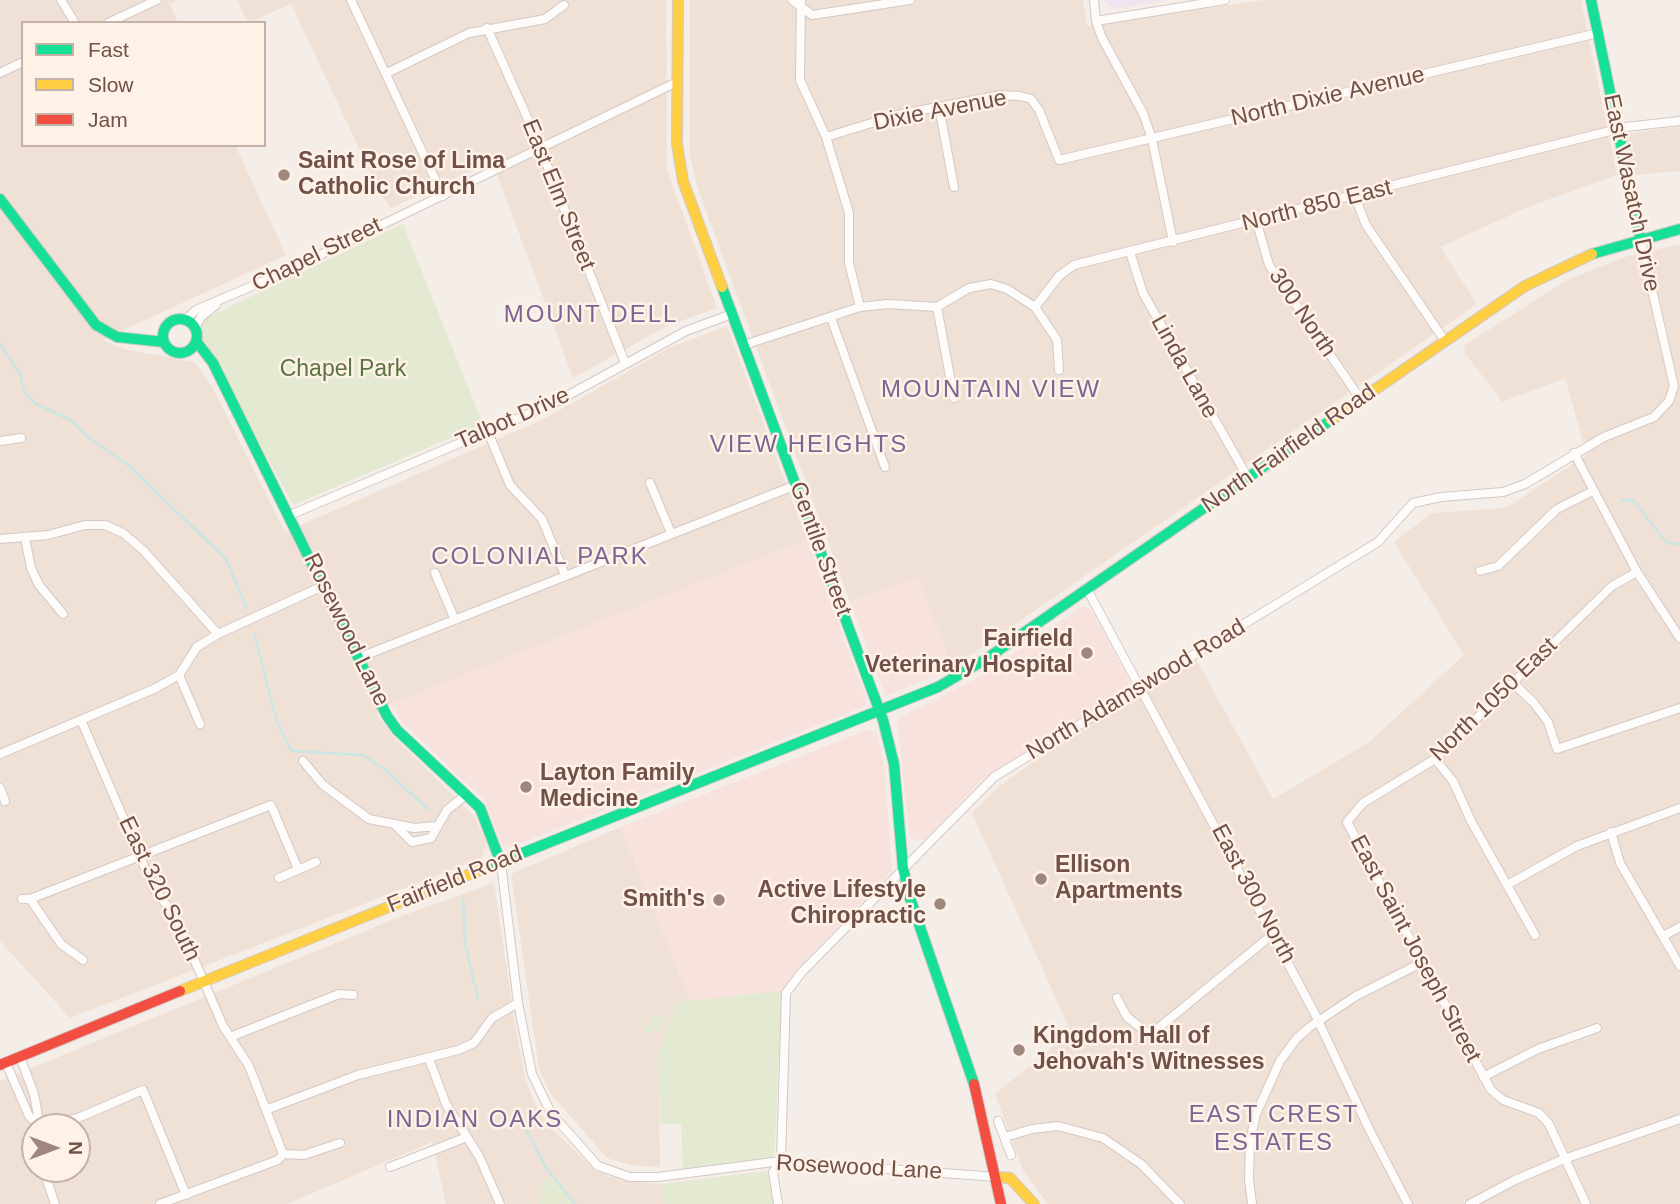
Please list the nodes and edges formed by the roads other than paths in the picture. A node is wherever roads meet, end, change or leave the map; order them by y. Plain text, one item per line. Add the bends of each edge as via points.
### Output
1 (61, 0) edge
2 (157, 0) edge
3 (351, 0) edge
4 (678, 0) edge
5 (792, 0) edge
6 (910, 0) edge
7 (1094, 0) edge
8 (1225, 0) edge
9 (1591, 0) edge
10 (801, 4) edge
11 (564, 5) dead end
12 (74, 21) edge
13 (112, 21) edge
14 (1096, 21) junction
15 (487, 28) junction
16 (1598, 33) junction
17 (21, 63) edge
18 (0, 73) edge
19 (387, 73) junction
20 (677, 82) junction
21 (939, 107) junction
22 (1680, 121) edge
23 (1616, 130) junction
24 (826, 137) junction
25 (1152, 139) junction
26 (541, 150) junction
27 (1059, 160) joint
28 (954, 187) dead end
29 (443, 196) junction
30 (1355, 197) junction
31 (0, 199) edge
32 (1256, 220) junction
33 (1680, 229) edge
34 (1640, 237) junction
35 (1173, 242) junction
36 (1130, 252) junction
37 (221, 300) junction
38 (860, 307) junction
39 (937, 307) junction
40 (1035, 307) junction
41 (732, 314) junction
42 (831, 318) junction
43 (186, 320) junction
44 (195, 328) junction
45 (163, 338) junction
46 (196, 341) junction
47 (1445, 341) junction
48 (744, 345) junction
49 (185, 353) junction
50 (625, 363) junction
51 (1059, 370) dead end
52 (218, 374) junction
53 (1677, 386) edge
54 (954, 398) dead end
55 (1361, 400) junction
56 (488, 432) junction
57 (21, 438) dead end
58 (0, 441) edge
59 (1574, 453) junction
60 (885, 467) dead end
61 (1248, 478) junction
62 (650, 483) dead end
63 (796, 485) junction
64 (1593, 491) junction
65 (290, 515) junction
66 (671, 533) junction
67 (25, 538) junction
68 (0, 539) edge
69 (1480, 571) dead end
70 (1637, 572) junction
71 (435, 573) dead end
72 (565, 575) junction
73 (325, 585) junction
74 (1087, 589) junction
75 (63, 614) dead end
76 (455, 620) junction
77 (218, 634) junction
78 (1680, 638) edge
79 (358, 658) junction
80 (179, 675) junction
81 (1513, 683) junction
82 (1141, 686) junction
83 (912, 698) joint
84 (1680, 708) edge
85 (880, 711) junction
86 (81, 720) junction
87 (200, 724) dead end
88 (0, 754) edge
89 (1435, 759) junction
90 (303, 761) dead end
91 (0, 788) edge
92 (466, 795) junction
93 (5, 801) dead end
94 (1680, 808) edge
95 (1347, 822) joint
96 (395, 825) junction
97 (437, 826) junction
98 (1611, 832) junction
99 (140, 856) junction
100 (316, 862) dead end
101 (500, 863) junction
102 (903, 868) junction
103 (298, 869) junction
104 (279, 878) dead end
105 (1507, 885) junction
106 (1680, 927) edge
107 (1273, 934) junction
108 (1535, 935) dead end
109 (1663, 936) junction
110 (83, 960) dead end
111 (1420, 963) junction
112 (1680, 966) edge
113 (204, 980) junction
114 (352, 995) dead end
115 (1117, 998) dead end
116 (517, 1003) junction
117 (1319, 1021) junction
118 (1597, 1028) dead end
119 (230, 1037) junction
120 (20, 1057) junction
121 (429, 1059) junction
122 (3, 1064) edge
123 (1483, 1077) junction
124 (268, 1110) junction
125 (28, 1113) edge
126 (38, 1113) edge
127 (90, 1113) edge
128 (1680, 1119) edge
129 (998, 1121) dead end
130 (467, 1137) junction
131 (1005, 1138) junction
132 (340, 1143) dead end
133 (283, 1154) junction
134 (1011, 1155) dead end
135 (1563, 1159) junction
136 (781, 1161) junction
137 (390, 1167) dead end
138 (997, 1177) junction
139 (48, 1183) edge
140 (186, 1195) junction
141 (55, 1204) edge
142 (160, 1204) edge
143 (500, 1204) edge
144 (778, 1204) edge
145 (1001, 1204) edge
146 (1034, 1204) edge
147 (1180, 1204) edge
148 (1252, 1204) edge
149 (1408, 1204) edge
150 (1470, 1204) edge
151 (1586, 1204) edge

1 - 12 street
2 - 13 street
3 - 19 street
4 - 20 street, Gentile Street
5 - 10 street
6 - 10 street via 812,15
7 - 14 street
8 - 14 street
9 - 16 street, East Wasatch Drive
10 - 24 street via 800,80
11 - 15 street via 545,19
14 - 25 street
15 - 19 street
15 - 26 street, East Elm Street
16 - 23 street, East Wasatch Drive
16 - 25 street, North Dixie Avenue
17 - 18 street
19 - 29 street
20 - 26 street, Chapel Street
20 - 41 street, Gentile Street via 681,174
21 - 24 street, Dixie Avenue
21 - 27 street, Dixie Avenue via 1001,95 1031,99
21 - 28 street
22 - 23 street, North 850 East
23 - 30 street, North 850 East
23 - 34 street, East Wasatch Drive
24 - 38 street via 849,213 849,263
25 - 27 street, North Dixie Avenue
25 - 35 street
26 - 29 street, Chapel Street
26 - 50 street, East Elm Street
29 - 37 street, Chapel Street
30 - 32 street, North 850 East
30 - 47 street via 1366,225
31 - 45 street via 96,325 117,338
32 - 35 street, North 850 East
32 - 55 street, 300 North via 1269,265
33 - 34 street, North Fairfield Road
34 - 47 street, North Fairfield Road via 1550,272
34 - 53 street, East Wasatch Drive
35 - 36 street, North 850 East
36 - 40 street, North 850 East via 1074,265 1059,276
36 - 61 street, Linda Lane via 1143,293
37 - 43 street, Chapel Street via 195,310
37 - 44 street, Chapel Street
38 - 39 street via 888,303
38 - 42 street
39 - 40 street via 969,288 991,284
39 - 54 street
40 - 51 street via 1057,340
41 - 48 street, Gentile Street
41 - 50 street, Talbot Drive via 686,331
42 - 48 street
42 - 60 street
43 - 44 street
43 - 45 street via 173,321
44 - 46 street
45 - 49 street via 173,352
46 - 49 street
46 - 52 street, Rosewood Lane
47 - 55 street, North Fairfield Road
48 - 63 street, Gentile Street
49 - 52 street, Rosewood Lane
50 - 56 street, Talbot Drive via 552,404
52 - 65 street, Rosewood Lane
53 - 59 street, North Adamswood Road via 1654,417
55 - 61 street, North Fairfield Road
56 - 65 street, Talbot Drive
56 - 72 street via 510,485 542,519
57 - 58 street
59 - 64 street
59 - 82 street, North Adamswood Road via 1525,484 1503,492 1413,503 1378,542
61 - 74 street, North Fairfield Road
62 - 66 street
63 - 66 street
63 - 85 street, Gentile Street
64 - 69 street via 1558,509 1498,566
64 - 70 street
65 - 73 street, Rosewood Lane
66 - 72 street
67 - 68 street
67 - 75 street via 35,576
67 - 77 street via 85,525 105,525 123,533 144,550
70 - 78 street
70 - 81 street, North 1050 East via 1612,586
71 - 76 street
72 - 76 street
73 - 77 street
73 - 79 street, Rosewood Lane
74 - 82 street, East 300 North
74 - 83 street, North Fairfield Road via 974,667
76 - 79 street
77 - 80 street via 198,648
79 - 92 street, Rosewood Lane via 397,730
80 - 86 street
80 - 87 street
81 - 84 street via 1548,722 1557,749
81 - 89 street, North 1050 East
82 - 102 street, North Adamswood Road via 994,776
82 - 107 street, East 300 North
83 - 85 street, Fairfield Road
85 - 101 street, Fairfield Road
85 - 102 street, Gentile Street via 894,764
86 - 88 street
86 - 99 street, East 320 South
89 - 95 street, North 1050 East via 1363,803
89 - 105 street via 1453,781
90 - 96 street via 341,800 369,819
91 - 93 street
92 - 97 street via 447,810
92 - 101 street, Rosewood Lane via 480,808
94 - 98 street
95 - 111 street, East Saint Joseph Street
96 - 97 street
96 - 97 street via 412,842 431,838
98 - 105 street
98 - 109 street via 1620,863
99 - 103 street via 271,805
99 - 110 street via 26,899 61,944
99 - 113 street, East 320 South via 154,889 181,926
100 - 103 street
101 - 113 street, Fairfield Road
101 - 116 street
102 - 136 street, North Adamswood Road via 786,993
102 - 138 street, Gentile Street via 922,936 967,1057
103 - 104 street
105 - 108 street
106 - 109 street
107 - 115 street via 1150,1035 1127,1017
107 - 117 street, East 300 North
109 - 112 street
111 - 117 street
111 - 123 street, East Saint Joseph Street
113 - 119 street, East 320 South
113 - 120 street, Fairfield Road
114 - 119 street via 339,994
116 - 121 street via 492,1018 474,1043
116 - 136 street, Rosewood Lane via 540,1096 598,1166 630,1177 658,1177
117 - 148 street via 1297,1038 1262,1097 1250,1141
117 - 149 street, East 300 North
118 - 123 street via 1538,1049
119 - 124 street, East 320 South via 250,1066
120 - 122 street, Fairfield Road
120 - 126 street
121 - 124 street via 358,1075
121 - 130 street via 446,1104
122 - 125 street
123 - 135 street, East Saint Joseph Street via 1503,1100 1539,1113 1549,1124
124 - 133 street, East 320 South
127 - 140 street via 143,1090
128 - 135 street
129 - 131 street
130 - 137 street
130 - 143 street
131 - 134 street
131 - 147 street via 1058,1126 1103,1138 1141,1164
132 - 133 street via 304,1155
133 - 140 street via 278,1160
135 - 150 street
135 - 151 street, East Saint Joseph Street
136 - 138 street, Rosewood Lane
136 - 144 street, North Adamswood Road via 773,1172
138 - 145 street, Gentile Street
138 - 146 street via 1010,1178
139 - 141 street
140 - 142 street

